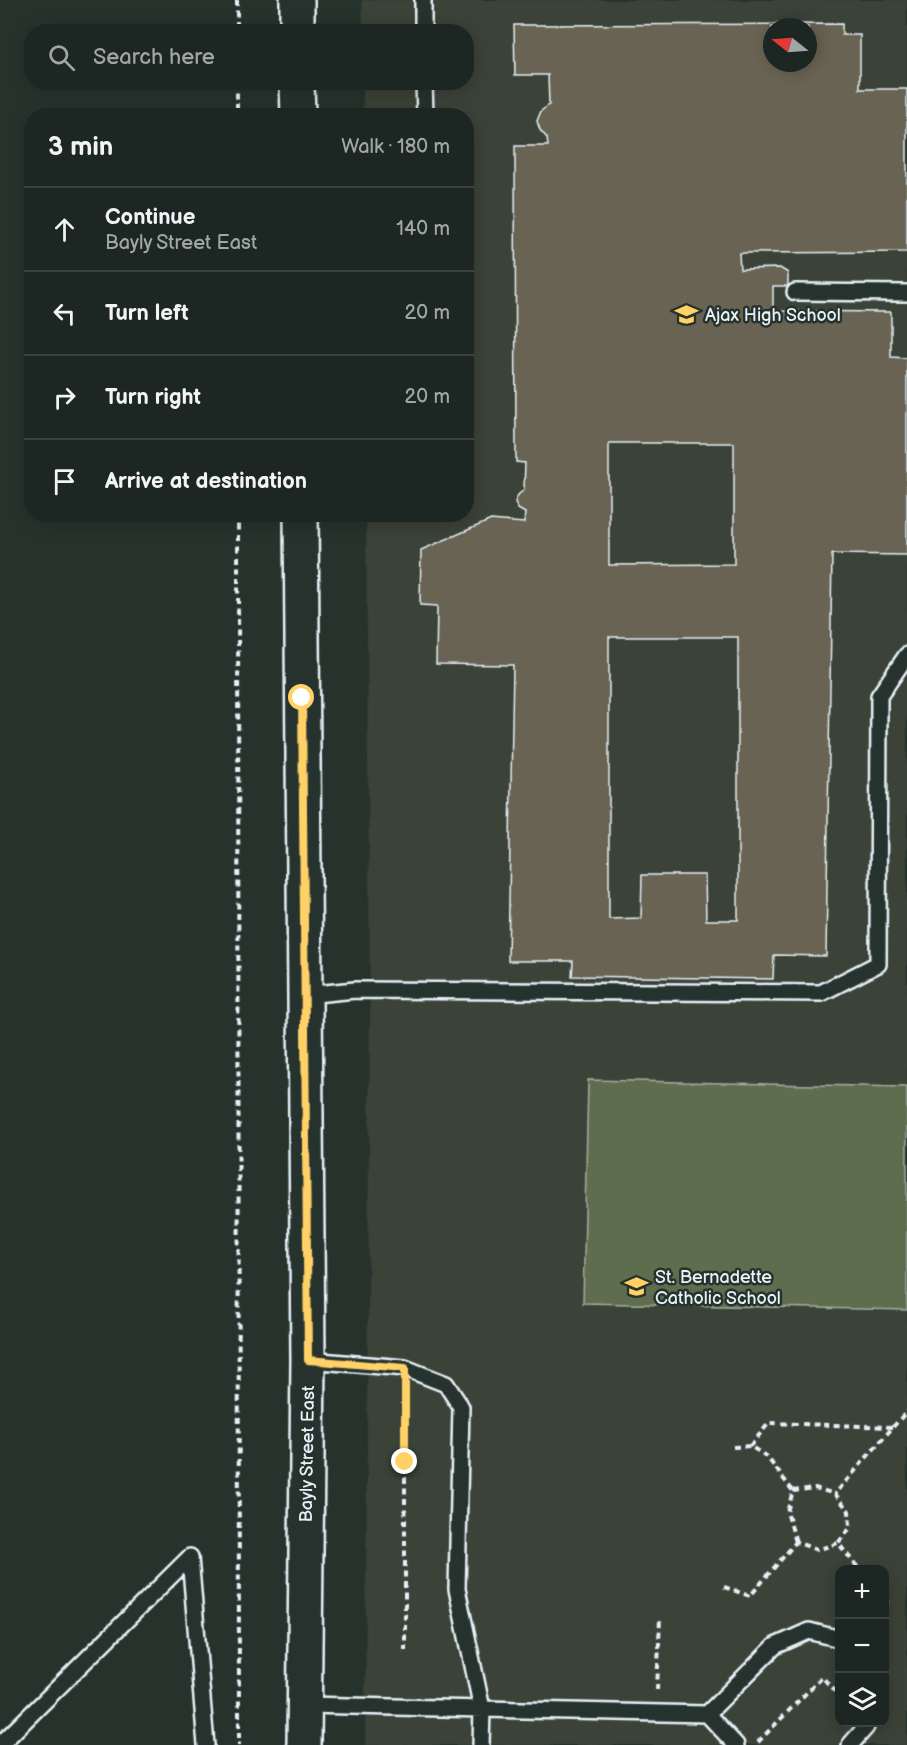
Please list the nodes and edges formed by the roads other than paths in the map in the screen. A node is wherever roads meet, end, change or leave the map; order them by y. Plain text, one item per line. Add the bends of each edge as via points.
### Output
1 (297, 0) edge
2 (423, 0) edge
3 (297, 24) edge
4 (423, 24) edge
5 (297, 90) edge
6 (424, 90) edge
7 (298, 108) edge
8 (425, 108) edge
9 (795, 292) dead end
10 (907, 293) edge
11 (301, 522) edge
12 (907, 655) edge
13 (305, 995) junction
14 (308, 1360) junction
15 (835, 1638) edge
16 (304, 1705) junction
17 (482, 1708) junction
18 (707, 1714) junction
19 (866, 1727) edge
20 (0, 1745) edge
21 (206, 1745) edge
22 (304, 1745) edge
23 (481, 1745) edge
24 (736, 1745) edge
25 (850, 1745) edge

1 - 3 main road
2 - 4 lane
5 - 7 main road
6 - 8 lane
9 - 10 lane
11 - 13 main road, Bayly Street East
12 - 13 lane via 879,696 878,964 821,993 355,990
13 - 14 main road, Bayly Street East
14 - 16 main road, Bayly Street East
14 - 17 lane via 405,1368 446,1384 461,1407 457,1589
15 - 18 lane via 809,1631 775,1646
16 - 17 lane
16 - 22 main road, Bayly Street East
17 - 18 lane
17 - 23 lane
18 - 24 lane
19 - 25 lane
20 - 21 lane via 190,1557

